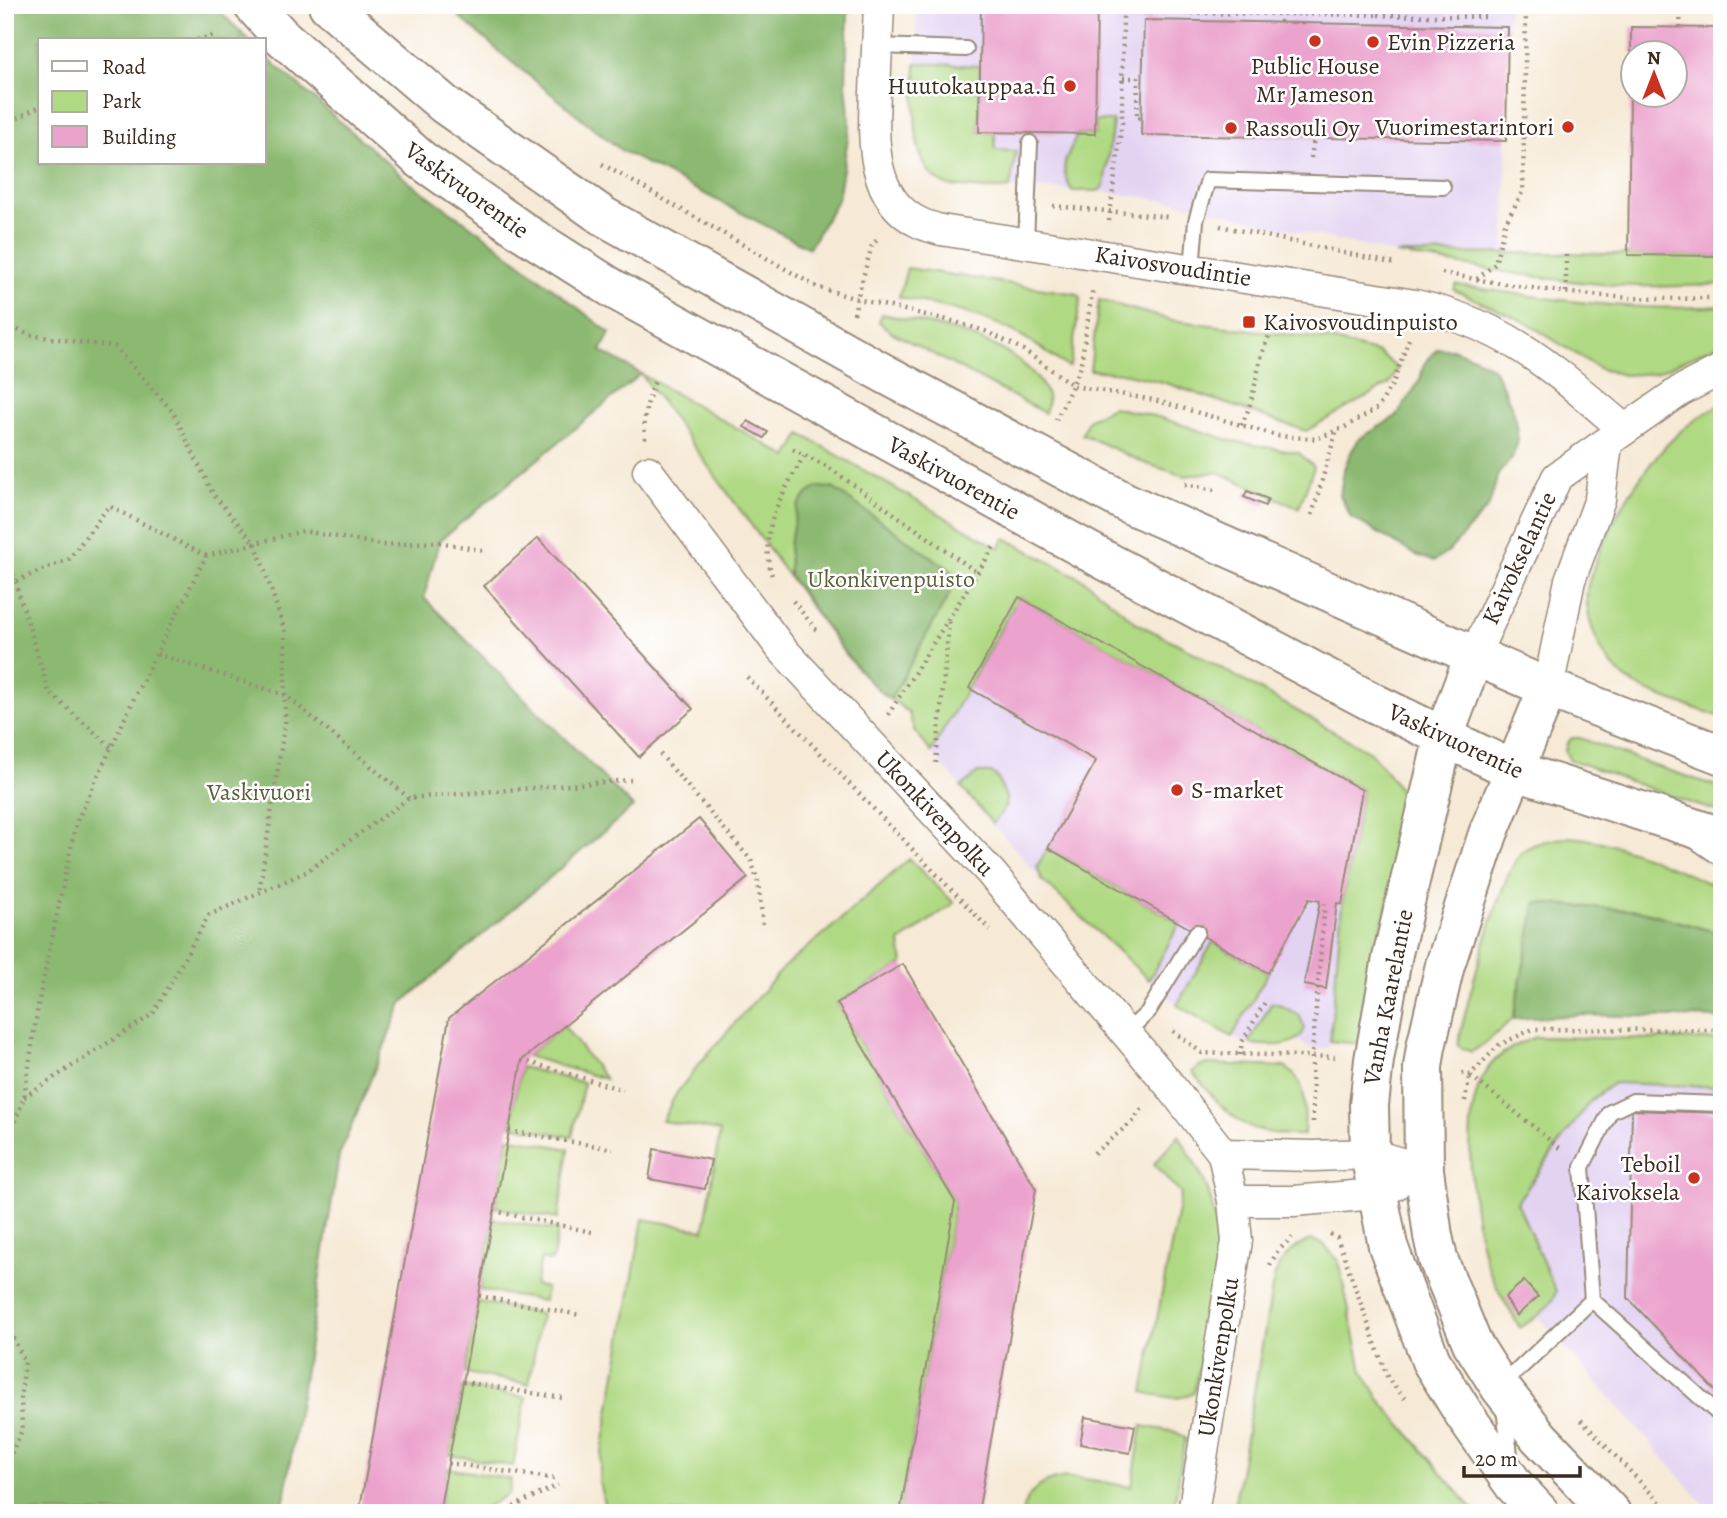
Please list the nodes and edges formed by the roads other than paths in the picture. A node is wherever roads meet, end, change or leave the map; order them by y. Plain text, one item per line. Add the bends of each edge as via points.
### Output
1 (253, 5) edge
2 (328, 5) edge
3 (879, 5) edge
4 (877, 46) junction
5 (966, 49) dead end
6 (1030, 143) dead end
7 (1443, 187) dead end
8 (1026, 243) junction
9 (1192, 269) junction
10 (1722, 369) edge
11 (1616, 436) junction
12 (648, 471) road end
13 (1474, 656) junction
14 (1548, 688) junction
15 (1444, 736) junction
16 (1722, 755) edge
17 (1513, 770) junction
18 (1716, 838) edge
19 (1197, 932) dead end
20 (1125, 1034) junction
21 (1722, 1104) edge
22 (1223, 1154) junction
23 (1370, 1154) junction
24 (1424, 1170) junction
25 (1376, 1194) junction
26 (1233, 1200) junction
27 (1592, 1300) junction
28 (1500, 1387) junction
29 (1722, 1417) edge
30 (1514, 1485) junction
31 (1194, 1513) edge
32 (1540, 1513) edge
33 (1611, 1513) edge

1 - 15 main road, Vaskivuorentie via 281,36 420,159 615,290 1108,562
2 - 13 main road via 445,105 603,216 769,311 1127,503
3 - 4 street, Kaivosvoudintie
4 - 5 lane
4 - 8 street, Kaivosvoudintie via 874,148 882,182 893,200 919,223
6 - 8 lane
7 - 9 lane via 1208,180 1196,221
8 - 9 street, Kaivosvoudintie
9 - 11 street, Kaivosvoudintie via 1415,304 1482,324 1546,362
10 - 11 street, Kaivokselantie via 1679,391
11 - 13 street, Kaivokselantie via 1557,477
11 - 14 street, Kaivokselantie via 1600,499 1570,580
12 - 20 street, Ukonkivenpolku via 781,649 991,873
13 - 14 main road
13 - 15 main road, Vanha Kaarelantie
14 - 16 main road
14 - 17 main road, Vanha Kaarelantie
15 - 17 main road, Vaskivuorentie
15 - 23 main road, Vanha Kaarelantie via 1377,1037 1369,1104
17 - 18 main road, Vaskivuorentie
17 - 24 main road, Vanha Kaarelantie via 1445,965 1426,1047
19 - 20 lane via 1149,1012
20 - 22 street, Ukonkivenpolku
21 - 27 lane via 1633,1101 1611,1112 1582,1167
22 - 23 street
22 - 26 street, Ukonkivenpolku
23 - 24 street
23 - 25 main road, Vanha Kaarelantie
24 - 25 street
24 - 28 main road, Vanha Kaarelantie via 1438,1259 1472,1343
25 - 26 street
25 - 30 main road, Vanha Kaarelantie via 1388,1246 1431,1361
26 - 31 street, Ukonkivenpolku via 1237,1241
27 - 28 lane
27 - 29 lane
28 - 30 lane
28 - 33 main road, Vanha Kaarelantie via 1539,1437
30 - 32 main road, Vanha Kaarelantie

